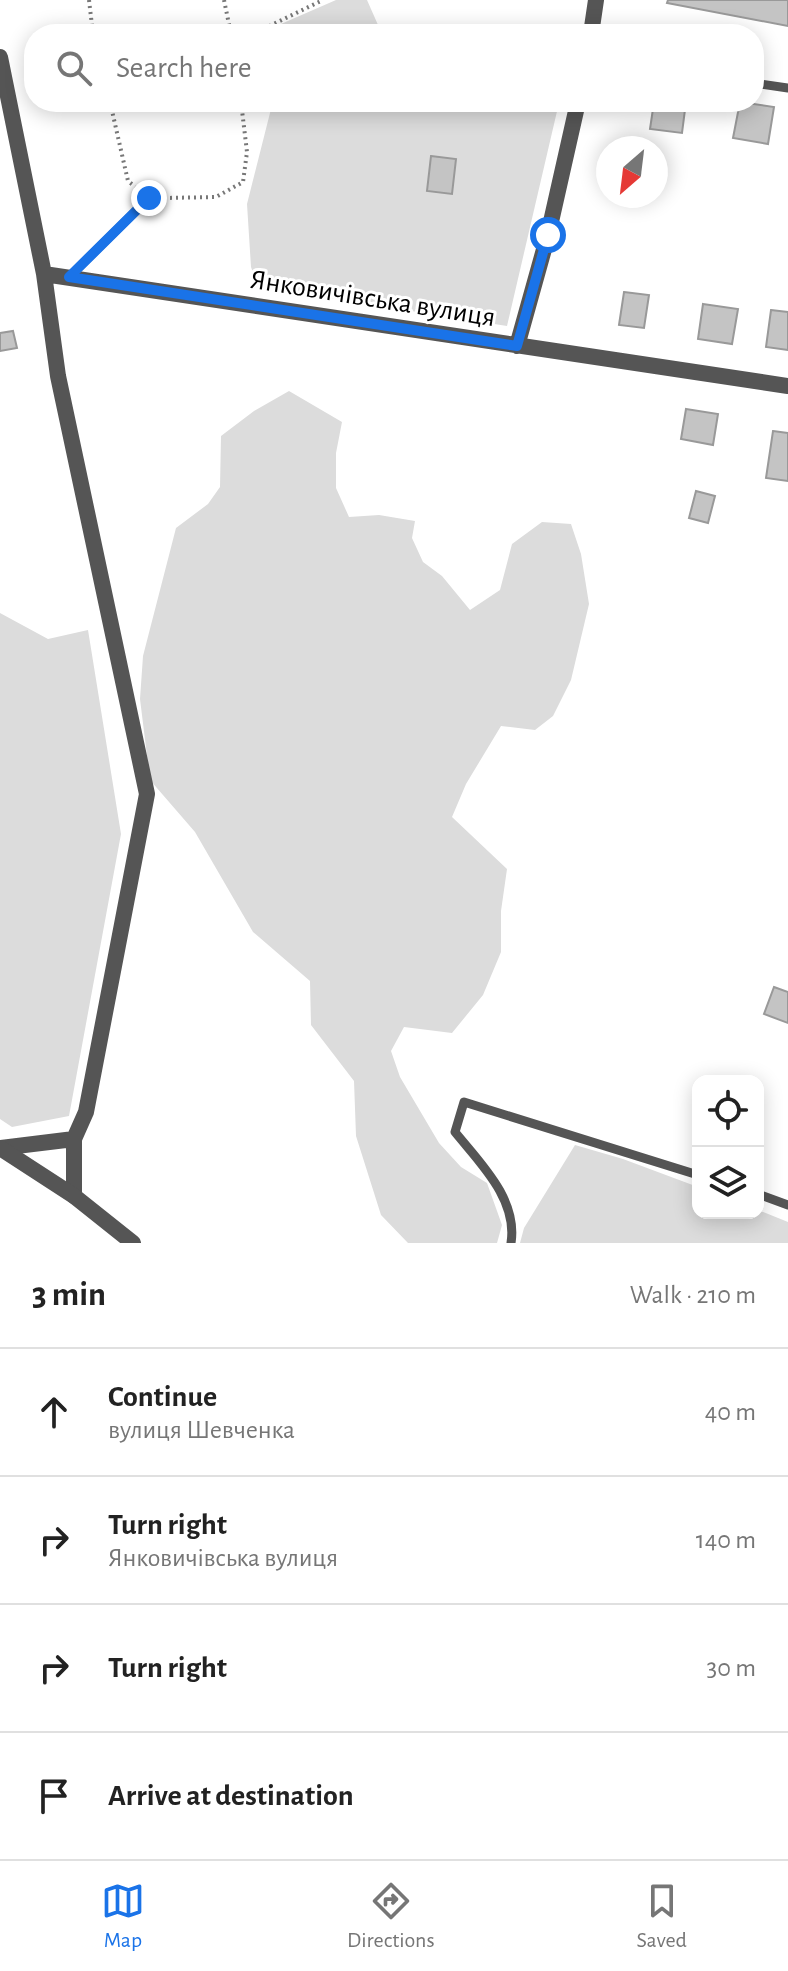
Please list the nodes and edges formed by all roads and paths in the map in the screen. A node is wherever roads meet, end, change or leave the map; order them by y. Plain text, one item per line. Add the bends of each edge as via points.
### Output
1 (89, 0) edge
2 (224, 0) edge
3 (323, 0) edge
4 (596, 0) edge
5 (92, 24) edge
6 (229, 24) edge
7 (274, 24) edge
8 (592, 24) edge
9 (0, 57) edge
10 (764, 84) edge
11 (788, 88) edge
12 (112, 112) edge
13 (242, 112) edge
14 (576, 112) edge
15 (149, 198) junction
16 (44, 274) junction
17 (69, 277) junction
18 (517, 346) junction
19 (788, 386) edge
20 (74, 1139) junction
21 (0, 1148) edge
22 (692, 1173) edge
23 (74, 1196) junction
24 (764, 1196) edge
25 (788, 1205) edge
26 (123, 1240) edge
27 (511, 1243) edge

1 - 5 path
2 - 6 path
3 - 7 path
4 - 8 street
9 - 16 street
10 - 11 lane
12 - 15 path via 128,181
13 - 15 path via 247,152 243,182 216,197
14 - 18 street
15 - 17 lane
16 - 17 street, Янковичівська вулиця
16 - 20 street via 58,376 147,794 86,1112
17 - 18 street, Янковичівська вулиця
18 - 19 street, Янковичівська вулиця
20 - 21 street
20 - 23 street
21 - 23 street
22 - 27 lane via 464,1102 455,1132 500,1188 513,1229
23 - 26 street
24 - 25 lane

